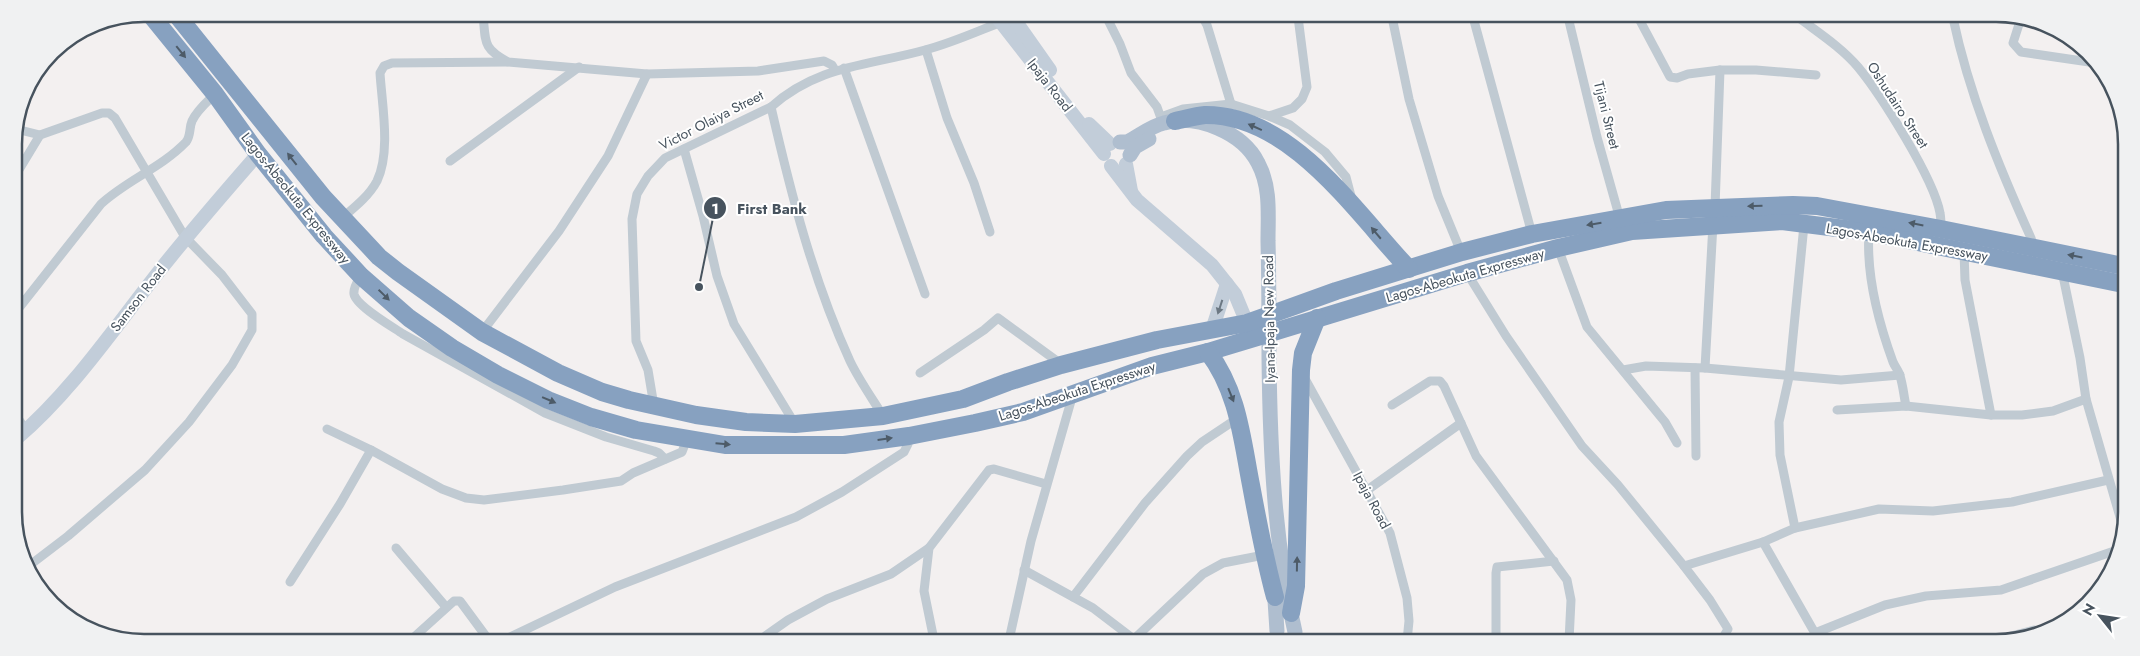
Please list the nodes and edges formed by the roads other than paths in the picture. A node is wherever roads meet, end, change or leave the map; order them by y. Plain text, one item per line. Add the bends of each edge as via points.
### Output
1 (1109, 22) edge
2 (1206, 22) edge
3 (1299, 22) edge
4 (1393, 22) edge
5 (1475, 22) edge
6 (1569, 22) edge
7 (1641, 22) edge
8 (1805, 22) edge
9 (1954, 22) edge
10 (157, 23) edge
11 (183, 23) edge
12 (484, 23) edge
13 (995, 23) edge
14 (1009, 23) edge
15 (2019, 25) edge
16 (926, 50) junction
17 (2085, 61) edge
18 (508, 62) junction
19 (579, 67) junction
20 (839, 69) junction
21 (1720, 70) junction
22 (647, 74) junction
23 (1816, 75) dead end
24 (215, 94) junction
25 (1231, 104) junction
26 (770, 107) junction
27 (1269, 116) junction
28 (1167, 120) junction
29 (24, 131) edge
30 (40, 135) junction
31 (684, 149) junction
32 (1112, 152) junction
33 (258, 154) junction
34 (1128, 160) junction
35 (450, 161) dead end
36 (23, 163) edge
37 (146, 172) junction
38 (1132, 194) junction
39 (1353, 206) junction
40 (1715, 207) junction
41 (341, 217) junction
42 (1620, 220) junction
43 (1713, 224) junction
44 (1804, 225) junction
45 (1941, 229) junction
46 (990, 232) dead end
47 (1869, 232) junction
48 (1532, 234) junction
49 (185, 237) junction
50 (1558, 248) junction
51 (2034, 248) junction
52 (1461, 252) junction
53 (1964, 252) junction
54 (2118, 265) edge
55 (1409, 269) junction
56 (2062, 270) junction
57 (1467, 273) junction
58 (361, 276) junction
59 (1266, 279) junction
60 (2118, 283) edge
61 (1228, 284) junction
62 (926, 294) dead end
63 (23, 303) edge
64 (1317, 318) junction
65 (1247, 323) junction
66 (1212, 330) junction
67 (482, 332) junction
68 (1208, 352) junction
69 (1266, 360) junction
70 (1061, 365) junction
71 (1700, 368) junction
72 (1300, 370) junction
73 (1622, 370) junction
74 (920, 373) dead end
75 (1900, 375) junction
76 (1789, 376) junction
77 (1073, 393) junction
78 (2086, 399) junction
79 (1392, 405) dead end
80 (654, 406) junction
81 (1906, 406) junction
82 (1837, 410) dead end
83 (1991, 415) junction
84 (883, 416) junction
85 (1238, 418) junction
86 (1461, 423) junction
87 (795, 424) junction
88 (327, 430) dead end
89 (22, 434) edge
90 (909, 436) junction
91 (687, 439) junction
92 (1676, 443) dead end
93 (371, 450) junction
94 (1696, 456) dead end
95 (665, 460) junction
96 (2108, 480) junction
97 (1046, 484) junction
98 (1366, 490) junction
99 (2118, 511) edge
100 (1795, 528) junction
101 (1763, 542) junction
102 (396, 548) dead end
103 (929, 548) junction
104 (2110, 552) edge
105 (1264, 555) junction
106 (1554, 561) junction
107 (34, 562) edge
108 (1684, 566) junction
109 (1024, 570) junction
110 (290, 582) dead end
111 (1073, 597) junction
112 (1275, 598) junction
113 (446, 607) junction
114 (1291, 613) junction
115 (1126, 633) edge
116 (1141, 633) edge
117 (1275, 633) edge
118 (1279, 633) edge
119 (1293, 633) edge
120 (1296, 633) edge
121 (1408, 633) edge
122 (1496, 633) edge
123 (1569, 633) edge
124 (1726, 633) edge
125 (1815, 633) joint
126 (417, 634) edge
127 (485, 634) edge
128 (517, 634) edge
129 (771, 634) edge
130 (933, 634) edge
131 (1009, 634) edge

1 - 28 street via 1131,73
2 - 25 street
3 - 27 street via 1307,87 1293,108
4 - 52 street via 1409,99 1438,196
5 - 48 street
6 - 42 street, Tijani Street
7 - 21 street via 1670,77
8 - 45 street, Oshudairo Street via 1857,66 1879,97 1929,183 1940,212
9 - 51 street via 1994,153
10 -> 24 highway, Lagos-Abeokuta Expressway
41 -> 11 highway, Lagos-Abeokuta Expressway
12 - 18 street via 490,51
13 - 16 street, Victor Olaiya Street
14 - 32 main road, Ipaja Road
15 - 17 street via 2013,43 2021,52
16 - 20 street, Victor Olaiya Street
16 - 46 street via 947,118
18 - 19 street
18 - 41 street via 392,63 384,66 380,73 384,159 377,181 366,196
19 - 22 street
19 - 35 street
20 - 22 street via 824,62 758,71
20 - 26 street, Victor Olaiya Street via 785,95
20 - 62 street
21 - 23 street
21 - 40 street
22 - 67 street via 608,156 559,231
24 - 33 highway, Lagos-Abeokuta Expressway
24 - 37 street via 191,122 187,141
25 - 27 street
25 - 28 street via 1183,109
26 - 31 street, Victor Olaiya Street
26 - 84 street via 800,223 827,308 851,363
27 - 39 street via 1290,125 1325,152 1346,177
28 - 32 main road
39 -> 28 highway via 1304,157 1255,126 1231,118 1205,116
28 - 59 main road, Iyana-Ipaja New Road via 1202,123 1225,130 1257,161 1263,173 1268,202
29 - 30 street
30 - 36 street
30 - 37 street via 109,113
31 - 80 street, Victor Olaiya Street via 664,158 648,176 637,194 632,219 636,341 648,370
31 - 87 street via 717,276 734,324
32 - 34 main road via 1119,167
32 - 34 main road via 1128,148
32 - 38 main road, Ipaja Road
33 - 49 main road, Samson Road
33 - 58 highway, Lagos-Abeokuta Expressway
34 - 38 main road
34 - 59 main road, Iyana-Ipaja New Road via 1135,147 1170,130 1210,134 1234,149 1254,174 1259,194
37 - 49 street
37 - 63 street via 115,190 101,204
38 - 61 main road, Ipaja Road via 1156,218 1196,249
55 -> 39 highway
40 - 42 highway, Lagos-Abeokuta Expressway via 1666,210
45 -> 40 highway, Lagos-Abeokuta Expressway via 1817,206
41 - 67 highway, Lagos-Abeokuta Expressway via 379,257
42 -> 48 highway, Lagos-Abeokuta Expressway
43 - 44 highway, Lagos-Abeokuta Expressway via 1782,220
43 - 50 highway, Lagos-Abeokuta Expressway via 1632,231
43 - 71 street
44 - 47 highway, Lagos-Abeokuta Expressway
44 - 76 street
45 - 51 highway, Lagos-Abeokuta Expressway
47 - 53 highway, Lagos-Abeokuta Expressway
47 - 75 street via 1867,256 1880,320
48 - 52 highway, Lagos-Abeokuta Expressway
49 - 89 main road, Samson Road via 70,386
49 - 107 street via 222,275 252,314 252,330 232,365 189,422 145,470
50 - 57 highway, Lagos-Abeokuta Expressway
50 - 73 street via 1587,327
54 -> 51 highway, Lagos-Abeokuta Expressway
52 - 55 highway, Lagos-Abeokuta Expressway
53 - 56 highway, Lagos-Abeokuta Expressway
53 - 83 street via 1965,280
55 - 65 highway, Lagos-Abeokuta Expressway via 1336,290
56 - 60 highway, Lagos-Abeokuta Expressway
56 - 78 street
57 - 64 highway, Lagos-Abeokuta Expressway
57 - 108 street via 1582,446
58 -> 91 highway, Lagos-Abeokuta Expressway via 409,318 498,375 591,417 636,430
58 - 95 street via 354,292 356,299 403,334 545,413 606,438 654,451
59 - 69 main road, Iyana-Ipaja New Road
61 - 65 main road, Ipaja Road via 1240,301
61 -> 66 main road
64 - 68 highway, Lagos-Abeokuta Expressway
64 - 72 highway
65 - 66 highway, Lagos-Abeokuta Expressway
66 - 70 highway, Lagos-Abeokuta Expressway via 1157,340
67 - 80 highway, Lagos-Abeokuta Expressway via 558,373 602,392
68 - 77 highway, Lagos-Abeokuta Expressway via 1152,366
68 -> 85 highway via 1225,381
69 - 112 main road, Iyana-Ipaja New Road via 1265,433
69 - 114 main road, Iyana-Ipaja New Road via 1277,511
70 - 74 street via 998,318
70 - 84 highway, Lagos-Abeokuta Expressway via 963,399
71 - 73 street via 1646,366
71 - 76 street
71 - 94 street
72 - 98 street, Ipaja Road
114 -> 72 highway via 1296,586
73 - 92 street via 1665,422
75 - 76 street via 1841,380
75 - 81 street
76 - 100 street via 1779,422 1780,455
77 - 90 highway, Lagos-Abeokuta Expressway via 1023,412
77 - 97 street
78 - 83 street via 2053,411
78 - 96 street
79 - 86 street via 1430,381 1440,381
80 - 87 highway, Lagos-Abeokuta Expressway via 729,420
81 - 82 street
81 - 83 street
84 - 87 highway, Lagos-Abeokuta Expressway
85 - 105 highway
85 - 111 street via 1187,456 1145,503
86 - 98 street
86 - 106 street via 1476,456
88 - 93 street
91 -> 90 highway, Lagos-Abeokuta Expressway via 724,445 844,445
90 - 128 street via 904,452 818,506 615,587
91 - 95 street via 682,452
93 - 95 street via 442,489 466,498 484,500 620,481
93 - 110 street
96 - 99 street
96 - 100 street via 2012,502 1933,511 1879,509
97 - 103 street via 989,470
97 - 109 street
98 - 121 street, Ipaja Road via 1390,533 1396,551 1407,598
100 - 101 street
101 - 108 street
101 - 125 street
102 - 113 street
103 - 129 street via 891,574 827,599 788,620
103 - 130 street via 924,591
104 - 125 street via 2001,590 1926,596 1885,605
105 - 112 highway
105 - 116 street via 1223,563 1203,574
106 - 122 street via 1498,567
106 - 123 street via 1567,580 1571,600
108 - 124 street via 1728,629
109 - 111 street
109 - 131 street
111 - 115 street
112 - 117 main road, Iyana-Ipaja New Road
113 - 126 street
113 - 127 street via 460,601
114 - 120 main road, Iyana-Ipaja New Road
118 - 119 main road via 1286,628

